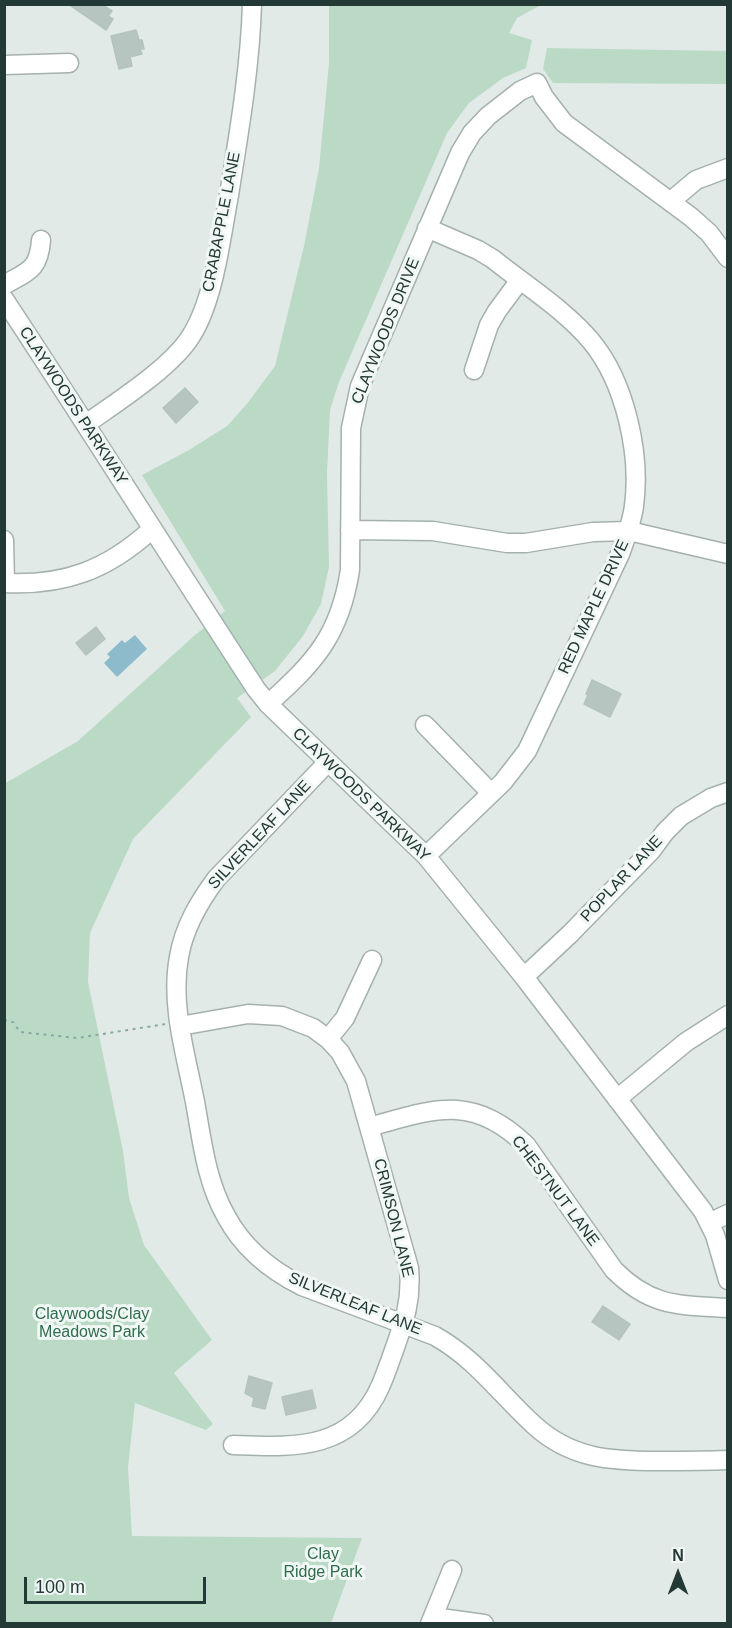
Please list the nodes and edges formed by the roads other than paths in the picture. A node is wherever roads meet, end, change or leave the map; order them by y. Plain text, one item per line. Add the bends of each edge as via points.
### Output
1 (252, 4) edge
2 (69, 63) dead end
3 (4, 65) edge
4 (728, 168) edge
5 (671, 201) junction
6 (427, 228) junction
7 (41, 240) dead end
8 (728, 258) edge
9 (520, 280) junction
10 (4, 285) edge
11 (4, 299) edge
12 (474, 370) dead end
13 (86, 424) junction
14 (152, 530) junction
15 (350, 530) junction
16 (629, 531) junction
17 (4, 540) edge
18 (728, 554) edge
19 (5, 583) edge
20 (268, 704) junction
21 (425, 725) dead end
22 (328, 762) junction
23 (728, 792) edge
24 (492, 793) junction
25 (426, 856) junction
26 (372, 960) dead end
27 (524, 977) junction
28 (728, 1015) edge
29 (180, 1026) junction
30 (328, 1039) junction
31 (616, 1099) junction
32 (369, 1127) junction
33 (728, 1214) edge
34 (709, 1223) junction
35 (728, 1280) edge
36 (728, 1308) edge
37 (404, 1324) junction
38 (233, 1445) dead end
39 (728, 1460) edge
40 (452, 1570) dead end
41 (431, 1620) edge
42 (484, 1623) edge

1 - 13 street, CRABAPPLE LANE via 242,116 221,243 204,313 174,358
2 - 3 street
4 - 5 street via 696,180
5 - 6 street, CLAYWOODS DRIVE via 564,123 537,83 503,103 472,134
5 - 8 street via 708,233
6 - 9 street, RED MAPLE DRIVE via 478,250
6 - 15 street, CLAYWOODS DRIVE via 354,408
7 - 10 street via 40,257 30,269
9 - 12 street via 496,311
9 - 16 street, RED MAPLE DRIVE via 576,325 598,352 621,395 635,457 634,507
11 - 13 street, CLAYWOODS PARKWAY
13 - 14 street, CLAYWOODS PARKWAY
14 - 19 street via 122,554 96,568 57,581
14 - 20 street, CLAYWOODS PARKWAY
15 - 16 street via 434,531 507,543
15 - 20 street, CLAYWOODS DRIVE via 346,594 331,634 308,667
16 - 18 street
16 - 24 street, RED MAPLE DRIVE via 526,752
17 - 19 street
20 - 22 street, CLAYWOODS PARKWAY
21 - 24 street
22 - 25 street, CLAYWOODS PARKWAY
22 - 29 street, SILVERLEAF LANE via 216,879 193,915 178,968
23 - 27 street, POPLAR LANE via 681,816 643,860
24 - 25 street, RED MAPLE DRIVE
25 - 27 street, CLAYWOODS PARKWAY
26 - 30 street via 345,1018
27 - 31 street, CLAYWOODS PARKWAY
28 - 31 street via 686,1042
29 - 30 street, CRIMSON LANE via 266,1013 297,1020
29 - 37 street, SILVERLEAF LANE via 210,1177 217,1199 239,1236 254,1254 287,1278
30 - 32 street, CRIMSON LANE via 350,1066
31 - 34 street, CLAYWOODS PARKWAY
32 - 36 street, CHESTNUT LANE via 446,1109 496,1122 526,1145 626,1282 671,1304
32 - 37 street, CRIMSON LANE via 409,1268 411,1285
33 - 34 street
34 - 35 street, CLAYWOODS PARKWAY
37 - 38 street, CRIMSON LANE via 380,1388 347,1428 311,1444
37 - 39 street, SILVERLEAF LANE via 452,1345 534,1425 579,1453 617,1461
40 - 41 street
41 - 42 street

